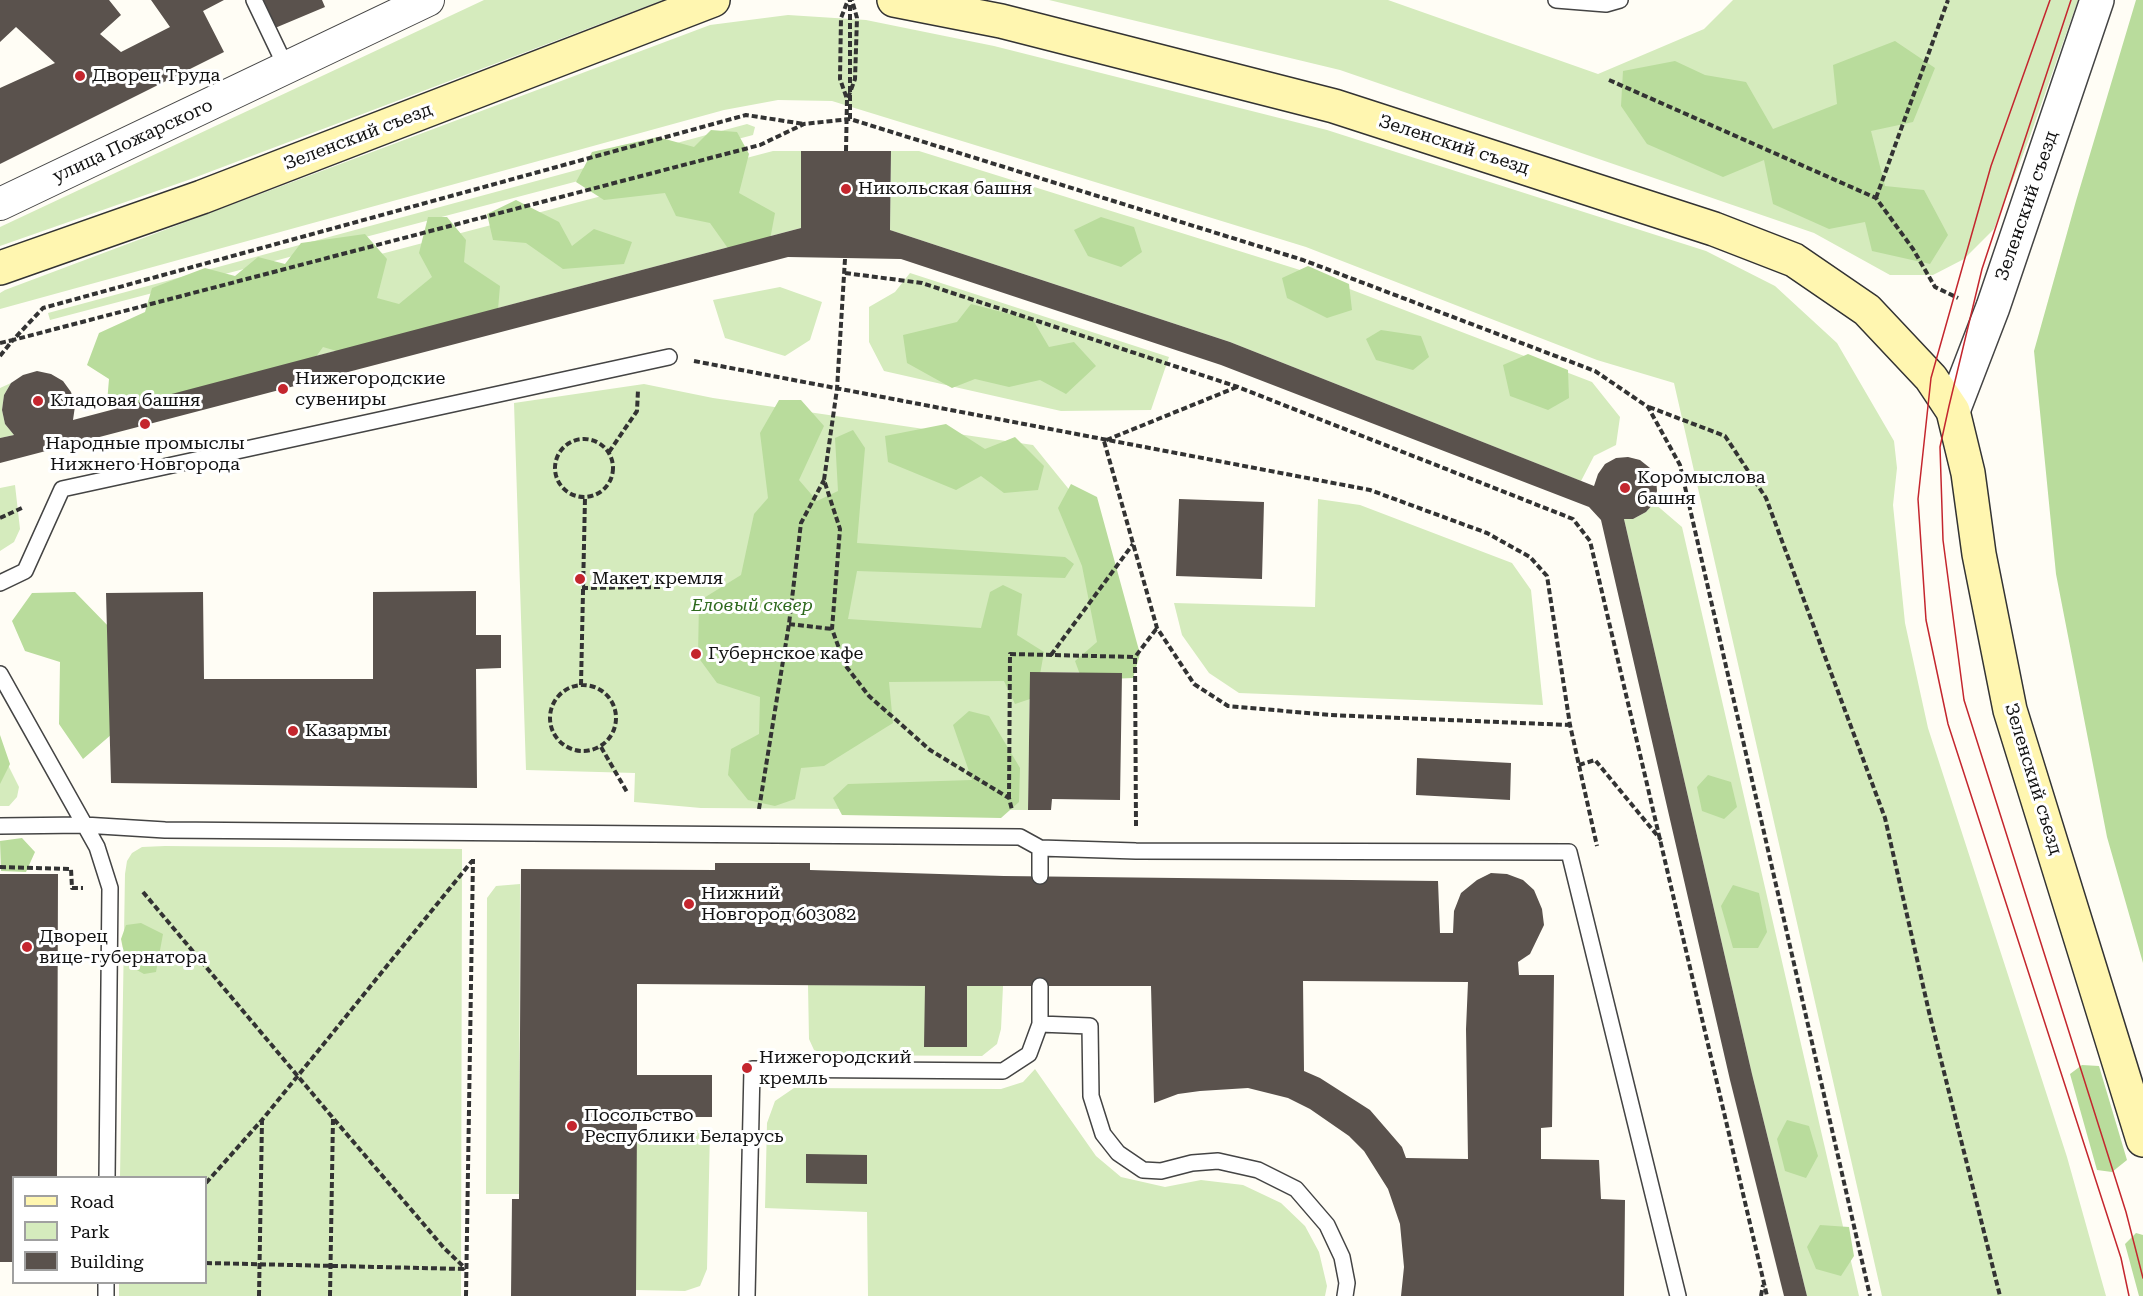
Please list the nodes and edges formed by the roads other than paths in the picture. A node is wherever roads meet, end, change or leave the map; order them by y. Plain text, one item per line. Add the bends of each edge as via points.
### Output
1 (254, 0) edge
2 (428, 0) edge
3 (713, 0) edge
4 (894, 0) edge
5 (1556, 0) edge
6 (1620, 0) edge
7 (2097, 0) edge
8 (286, 67) junction
9 (0, 204) edge
10 (0, 268) edge
11 (669, 357) road end
12 (1953, 411) junction
13 (0, 583) edge
14 (0, 674) edge
15 (84, 825) junction
16 (0, 826) edge
17 (1040, 848) junction
18 (1040, 876) dead end
19 (1040, 986) dead end
20 (1040, 1024) junction
21 (2143, 1140) edge
22 (108, 1176) edge
23 (747, 1296) edge
24 (1345, 1296) edge
25 (1678, 1296) edge

1 - 8 lane
2 - 8 street, улица Пожарского
3 - 10 main road, Зеленский съезд via 202,197
4 - 12 main road, Зеленский съезд via 1001,21 1334,105 1714,229 1794,260 1867,310 1931,378
5 - 6 lane via 1606,4
7 - 12 street, Зеленский съезд via 1993,307
8 - 9 street, улица Пожарского
11 - 13 lane via 62,489 25,571
12 - 21 main road, Зеленский съезд via 1968,473 1979,554 2010,710
14 - 15 lane
15 - 16 lane
15 - 17 lane via 165,830 1020,837
15 - 22 lane via 97,847 110,888
17 - 18 lane
17 - 25 lane via 1569,852
19 - 20 lane
20 - 23 lane via 1029,1054 1003,1071 752,1069
20 - 24 lane via 1090,1026 1091,1096 1103,1134 1118,1153 1143,1170 1161,1171 1218,1161 1258,1170 1296,1189 1327,1225 1342,1257

